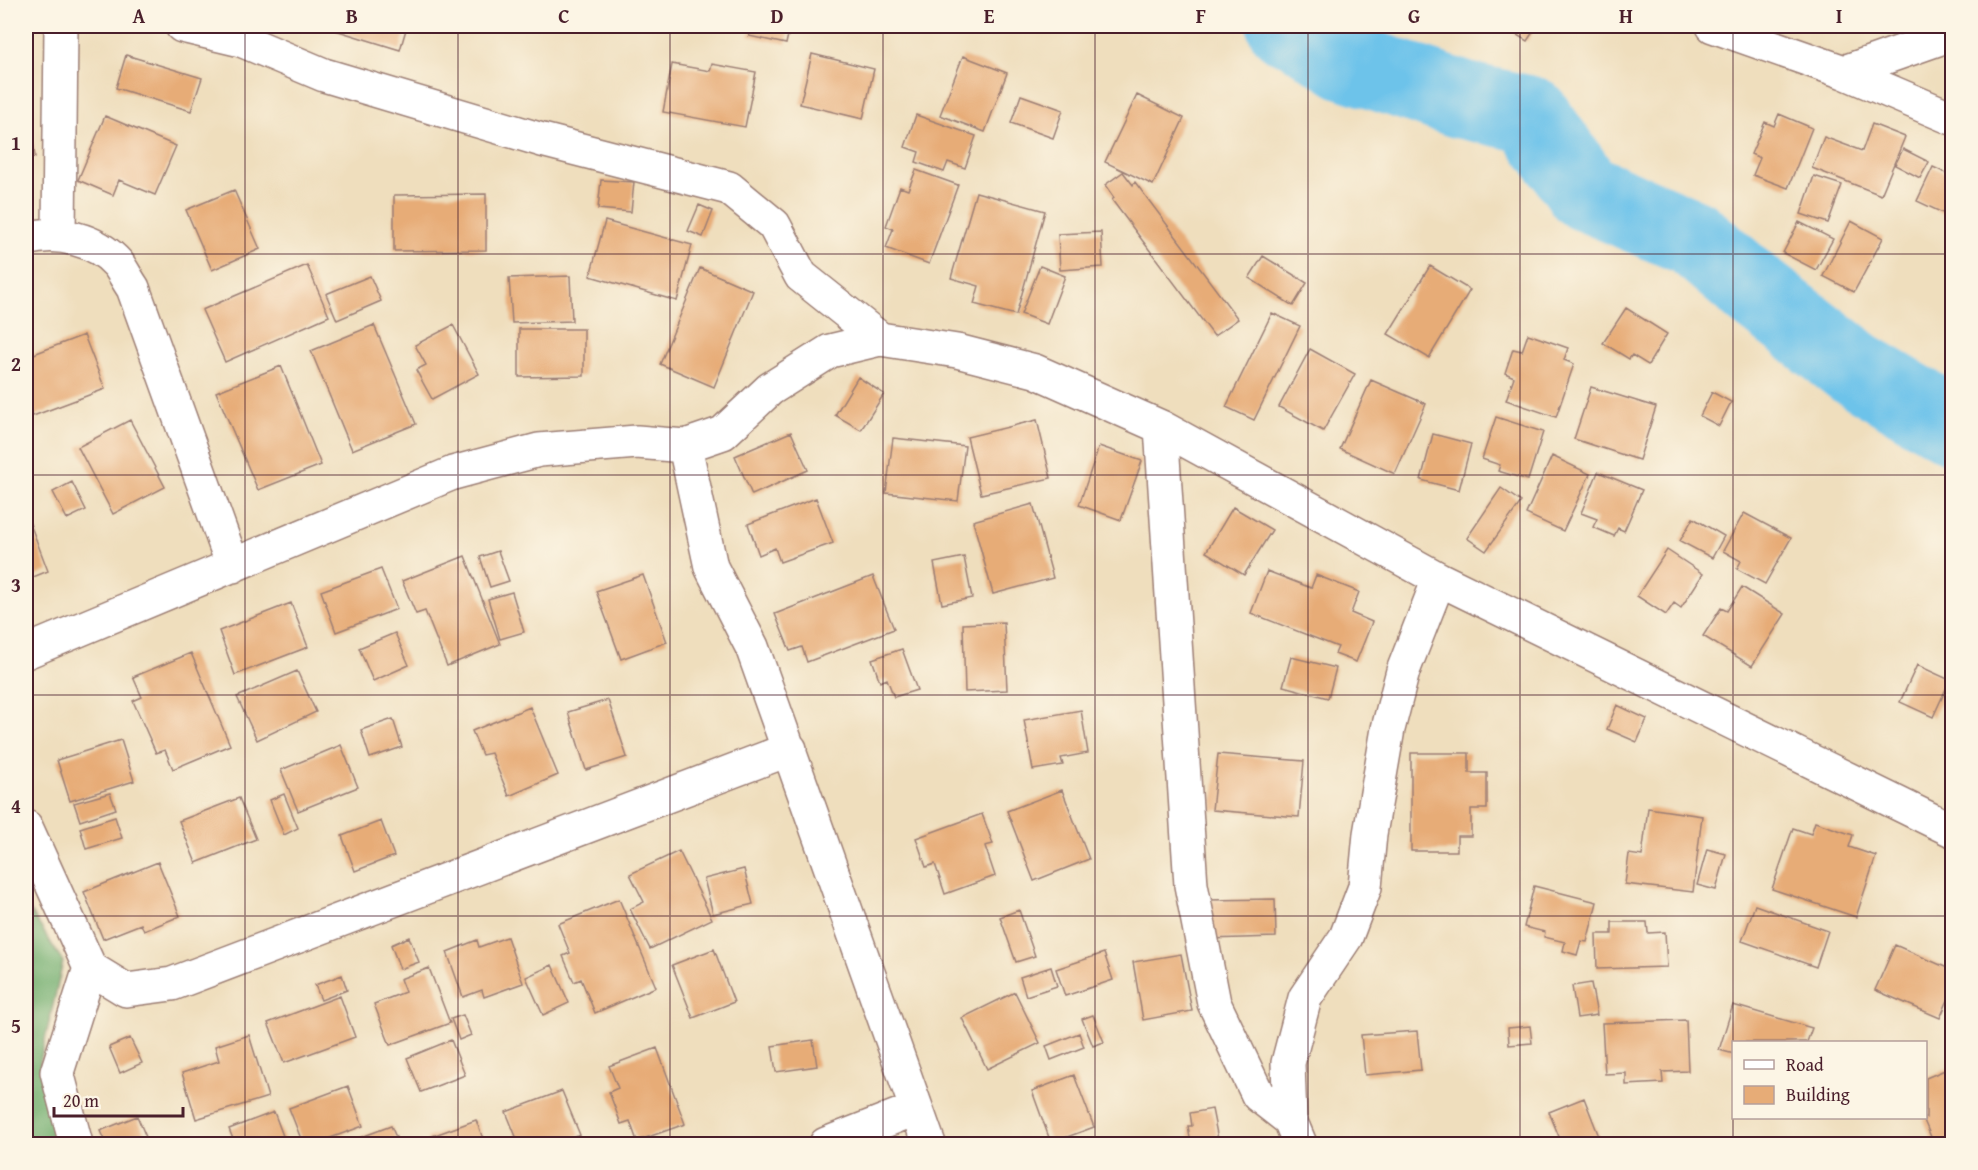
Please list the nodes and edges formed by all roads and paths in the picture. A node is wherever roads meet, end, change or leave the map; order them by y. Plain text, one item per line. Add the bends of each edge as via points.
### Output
1 (61, 26) edge
2 (182, 26) edge
3 (1713, 26) edge
4 (1953, 34) edge
5 (1844, 72) junction
6 (1953, 118) edge
7 (59, 235) junction
8 (26, 239) edge
9 (880, 339) junction
10 (1161, 427) junction
11 (685, 446) junction
12 (233, 566) junction
13 (1439, 579) junction
14 (26, 652) edge
15 (790, 749) junction
16 (26, 827) edge
17 (1953, 830) edge
18 (90, 968) junction
19 (915, 1108) junction
20 (1295, 1132) edge
21 (76, 1144) edge
22 (826, 1144) edge
23 (929, 1144) edge

1 - 7 street
2 - 9 street via 241,40 324,75 542,140 729,188 774,225 801,276
3 - 5 street
4 - 5 street
5 - 6 street
7 - 8 street
7 - 12 street via 90,243 117,263 132,288
9 - 10 street via 957,351 1035,371
9 - 11 street via 830,351 770,389 723,433
10 - 13 street
10 - 20 street via 1191,885 1214,1003 1258,1095
11 - 12 street via 637,442 539,450 453,472
11 - 15 street via 711,567 752,647
12 - 14 street
13 - 17 street
13 - 20 street via 1403,671 1388,729 1365,887 1347,937 1305,998 1288,1063
15 - 18 street via 172,984 126,990
15 - 19 street
16 - 18 street
18 - 21 street via 57,1072
19 - 22 street
19 - 23 street

